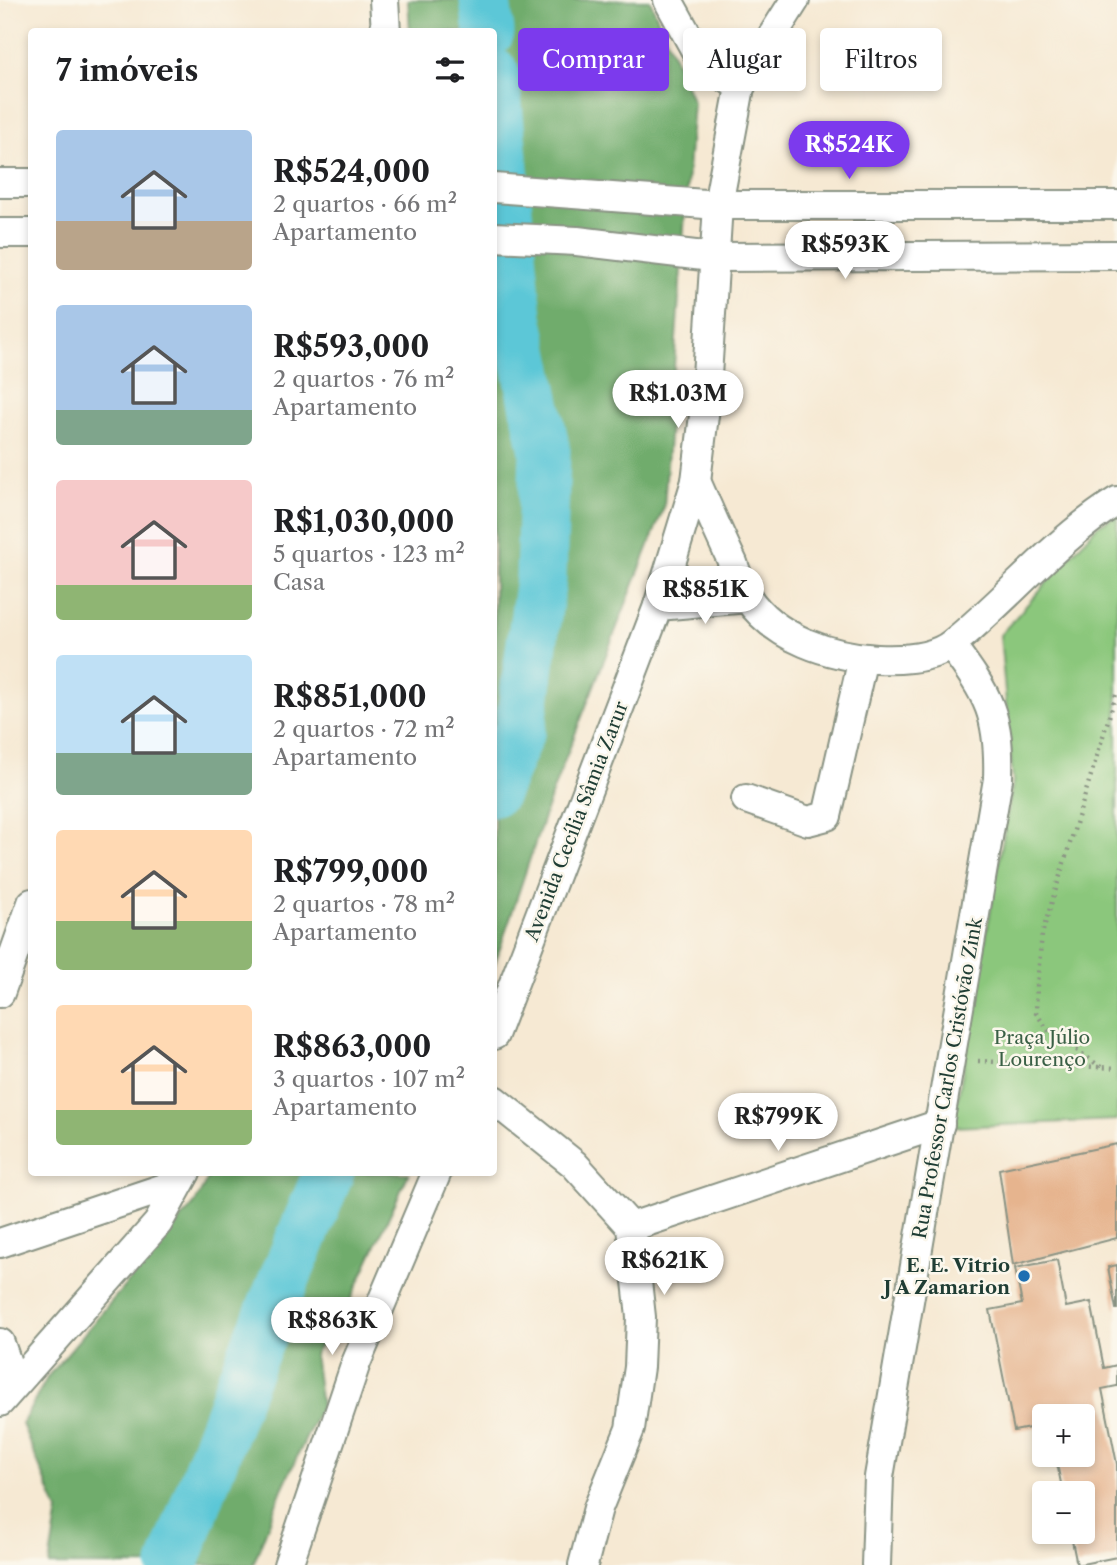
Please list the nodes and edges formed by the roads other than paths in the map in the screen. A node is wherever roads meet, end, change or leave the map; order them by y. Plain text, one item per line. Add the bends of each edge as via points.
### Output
1 (384, 0) edge
2 (668, 0) edge
3 (795, 0) edge
4 (386, 28) edge
5 (683, 28) edge
6 (777, 28) edge
7 (739, 91) edge
8 (0, 183) edge
9 (28, 183) edge
10 (497, 188) edge
11 (718, 205) junction
12 (1117, 205) edge
13 (0, 233) edge
14 (28, 233) edge
15 (497, 237) edge
16 (1117, 256) edge
17 (712, 257) junction
18 (696, 481) junction
19 (1117, 501) edge
20 (748, 598) junction
21 (658, 606) junction
22 (951, 645) junction
23 (863, 658) junction
24 (746, 799) dead end
25 (28, 914) edge
26 (0, 993) edge
27 (497, 1027) edge
28 (497, 1102) edge
29 (940, 1124) junction
30 (435, 1176) edge
31 (183, 1178) edge
32 (631, 1227) junction
33 (0, 1243) edge
34 (0, 1343) edge
35 (5, 1395) edge
36 (288, 1565) edge
37 (583, 1565) edge
38 (876, 1565) edge

1 - 4 street
2 - 5 street
3 - 6 street
7 - 11 street, Avenida Cecília Sâmia Zarur
8 - 9 street
10 - 11 street
11 - 12 street
11 - 17 street, Avenida Cecília Sâmia Zarur
13 - 14 street
15 - 17 street via 577,241
16 - 17 street
17 - 18 street, Avenida Cecília Sâmia Zarur via 705,407
18 - 20 street
18 - 21 street, Avenida Cecília Sâmia Zarur
19 - 22 street via 1087,520
20 - 21 street
20 - 23 street via 810,647
21 - 27 street, Avenida Cecília Sâmia Zarur
22 - 23 street via 916,658
22 - 29 street, Rua Professor Carlos Cristóvão Zink via 990,705 999,737 998,779
23 - 24 street via 827,816 808,821
25 - 26 street
28 - 32 street via 573,1164
29 - 32 street
29 - 38 street, Rua Professor Carlos Cristóvão Zink via 879,1477
30 - 36 street via 356,1363
31 - 33 street
31 - 35 street via 158,1223
32 - 37 street via 641,1317 630,1429 598,1508
34 - 35 street via 9,1369

